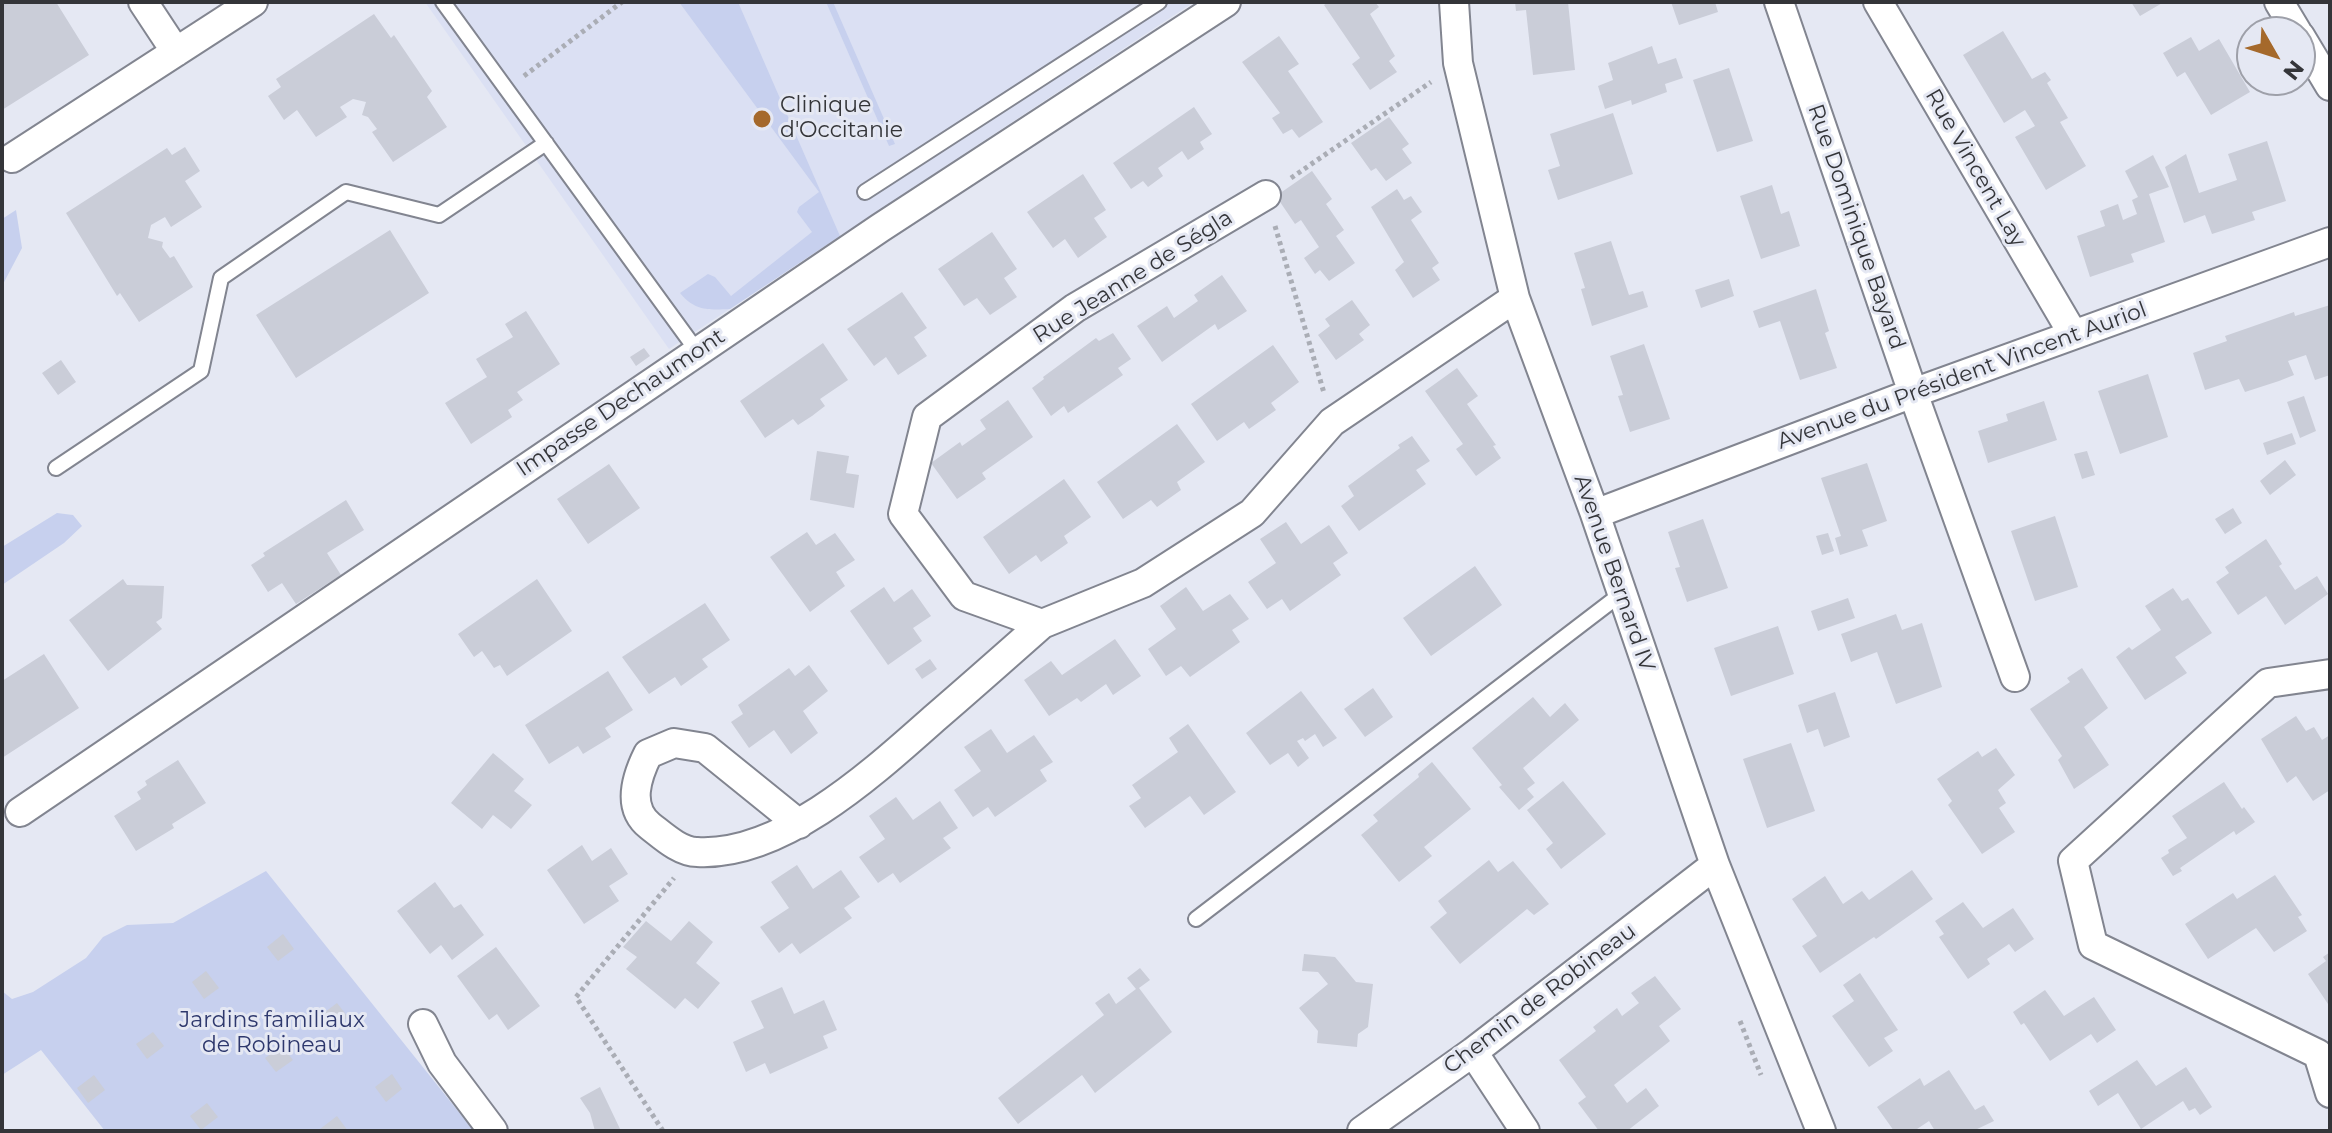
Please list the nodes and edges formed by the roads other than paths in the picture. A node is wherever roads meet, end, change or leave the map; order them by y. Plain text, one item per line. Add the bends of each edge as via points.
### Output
1 (143, 2) edge
2 (253, 2) edge
3 (443, 2) edge
4 (1159, 2) edge
5 (1226, 2) edge
6 (1454, 2) edge
7 (1779, 2) edge
8 (1878, 2) edge
9 (176, 52) junction
10 (2316, 63) edge
11 (2330, 86) edge
12 (546, 143) junction
13 (12, 158) dead end
14 (865, 192) dead end
15 (1266, 195) road end
16 (2330, 242) edge
17 (1515, 298) junction
18 (2073, 334) junction
19 (697, 351) junction
20 (1913, 393) junction
21 (56, 468) dead end
22 (1595, 514) junction
23 (1621, 594) junction
24 (1042, 624) junction
25 (2330, 674) edge
26 (2015, 677) dead end
27 (20, 812) dead end
28 (799, 824) junction
29 (1715, 865) junction
30 (1196, 919) dead end
31 (423, 1024) dead end
32 (1473, 1052) junction
33 (2330, 1093) edge
34 (493, 1131) edge
35 (1362, 1131) edge
36 (1525, 1131) edge
37 (1821, 1131) edge

1 - 9 street
2 - 9 street
3 - 12 lane
4 - 14 lane
5 - 19 street, Impasse Dechaumont
6 - 17 street, Avenue Bernard IV via 1458,63
7 - 20 street, Rue Dominique Bayard
8 - 18 street, Rue Vincent Lay
9 - 13 street
10 - 11 street
12 - 19 lane
12 - 21 lane via 439,215 346,192 221,278 201,371
15 - 24 street, Rue Jeanne de Ségla via 1075,308 927,417 903,514 964,596
16 - 18 street, Avenue du Président Vincent Auriol
17 - 22 street, Avenue Bernard IV
17 - 24 street via 1332,422 1252,513 1143,583
18 - 20 street, Avenue du Président Vincent Auriol
19 - 27 street, Impasse Dechaumont
20 - 22 street, Avenue du Président Vincent Auriol
20 - 26 street, Rue Dominique Bayard
22 - 23 street, Avenue Bernard IV
23 - 29 street, Avenue Bernard IV
23 - 30 lane
24 - 28 street via 863,782
25 - 33 street via 2268,683 2073,861 2093,945 2318,1054
28 - 28 street via 738,848 695,853 645,822 635,803 636,779 648,754 674,743 705,748
29 - 32 street, Chemin de Robineau
29 - 37 street, Avenue Bernard IV
31 - 34 street via 442,1063
32 - 35 street, Chemin de Robineau
32 - 36 street

